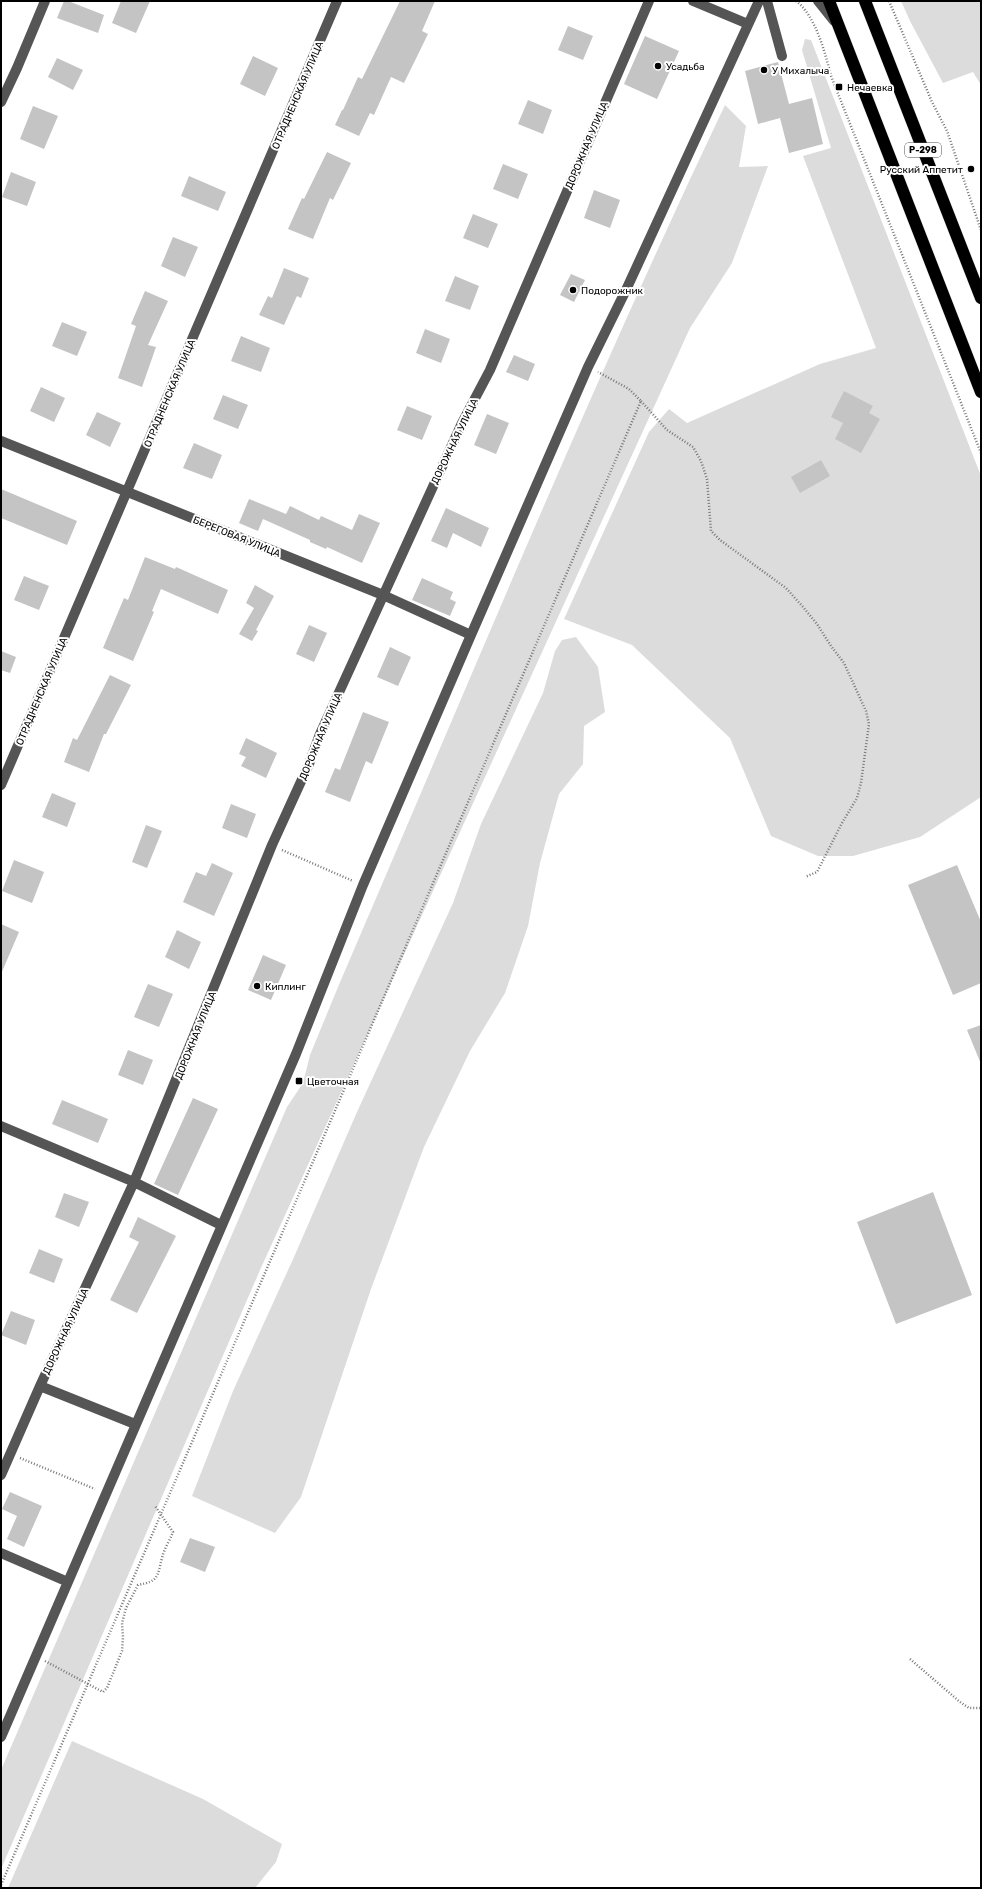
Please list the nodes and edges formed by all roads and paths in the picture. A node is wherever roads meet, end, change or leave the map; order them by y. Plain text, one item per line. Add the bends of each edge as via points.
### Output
1 (44, 1) edge
2 (337, 1) edge
3 (649, 1) edge
4 (693, 1) edge
5 (759, 1) edge
6 (767, 1) edge
7 (796, 1) edge
8 (818, 1) edge
9 (829, 1) edge
10 (866, 1) edge
11 (889, 1) edge
12 (748, 24) junction
13 (839, 27) junction
14 (782, 56) dead end
15 (1, 102) edge
16 (981, 230) edge
17 (978, 284) edge
18 (981, 298) edge
19 (588, 367) junction
20 (981, 392) edge
21 (641, 402) junction
22 (1, 441) edge
23 (981, 453) edge
24 (126, 492) junction
25 (383, 595) junction
26 (471, 635) junction
27 (1, 785) edge
28 (272, 845) junction
29 (805, 876) dead end
30 (363, 885) junction
31 (1, 1126) edge
32 (134, 1182) junction
33 (221, 1225) junction
34 (40, 1386) junction
35 (135, 1424) junction
36 (11, 1454) junction
37 (1, 1475) edge
38 (106, 1493) junction
39 (155, 1506) dead end
40 (161, 1514) junction
41 (1, 1553) edge
42 (68, 1582) junction
43 (36, 1655) junction
44 (910, 1659) dead end
45 (88, 1684) junction
46 (981, 1708) edge
47 (1, 1737) edge
48 (1, 1885) edge

1 - 15 street
2 - 24 street, ОТРАДНЕНСКАЯ УЛИЦА
3 - 25 street, ДОРОЖНАЯ УЛИЦА via 490,370 462,423
4 - 12 street
5 - 12 street
6 - 12 street
6 - 14 street
7 - 23 path via 804,7 811,19 825,54 830,76
8 - 13 street
9 - 13 highway, Р-298
10 - 17 highway, Р-298
11 - 16 path via 932,102 947,130
12 - 19 street
13 - 20 highway, Р-298
17 - 18 highway, Р-298
19 - 21 path via 629,389
19 - 26 street
21 - 29 path via 667,430 693,447 701,461 707,479 711,531 786,588 803,607 844,663 866,711 869,724 857,798 817,872
21 - 40 path
22 - 24 street, БЕРЕГОВАЯ УЛИЦА
24 - 25 street, БЕРЕГОВАЯ УЛИЦА
24 - 27 street, ОТРАДНЕНСКАЯ УЛИЦА
25 - 26 street, БЕРЕГОВАЯ УЛИЦА
25 - 28 street, ДОРОЖНАЯ УЛИЦА
26 - 30 street
28 - 30 path
28 - 32 street, ДОРОЖНАЯ УЛИЦА
30 - 33 street via 296,1054
31 - 32 street
32 - 33 street
32 - 34 street, ДОРОЖНАЯ УЛИЦА
33 - 35 street
34 - 35 street
34 - 36 street, ДОРОЖНАЯ УЛИЦА
35 - 38 street
36 - 37 street, ДОРОЖНАЯ УЛИЦА
36 - 38 path
38 - 42 street
39 - 40 path
40 - 45 path
40 - 45 path via 173,1532 162,1558 160,1572 151,1582 138,1585 126,1608 122,1623 122,1651 107,1688 103,1692
41 - 42 street
42 - 43 street
43 - 45 path
43 - 47 street
44 - 46 path via 960,1702 969,1708
45 - 48 path

